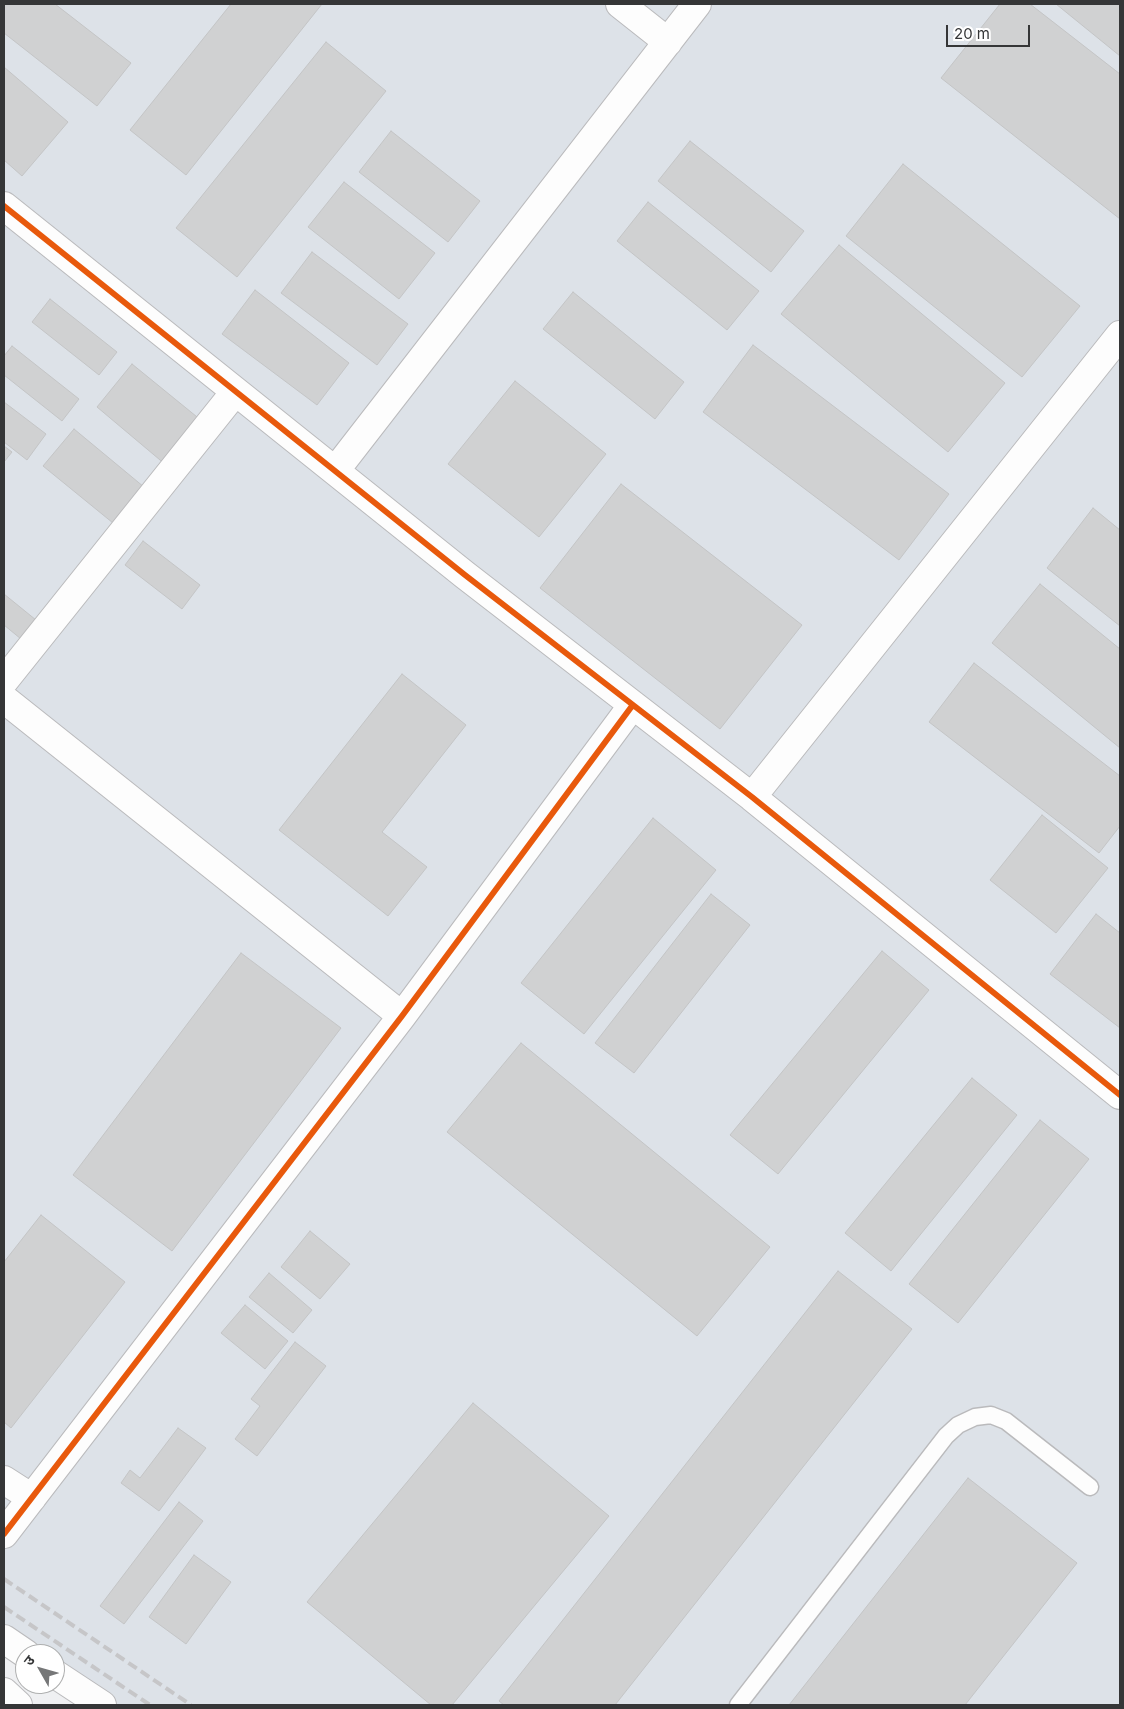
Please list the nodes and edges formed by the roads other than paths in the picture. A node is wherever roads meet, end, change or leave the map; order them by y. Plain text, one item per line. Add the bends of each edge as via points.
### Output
1 (620, 4) edge
2 (697, 4) edge
3 (668, 42) junction
4 (4, 206) edge
5 (1120, 335) edge
6 (235, 392) junction
7 (335, 471) junction
8 (4, 681) edge
9 (4, 699) edge
10 (632, 706) junction
11 (752, 797) junction
12 (402, 1016) junction
13 (1120, 1095) edge
14 (4, 1480) edge
15 (1090, 1488) dead end
16 (32, 1498) junction
17 (4, 1534) edge
18 (4, 1639) edge
19 (15, 1646) edge
20 (65, 1681) edge
21 (4, 1692) edge
22 (4, 1699) edge
23 (13, 1705) edge
24 (18, 1705) edge
25 (102, 1705) edge
26 (738, 1705) edge

1 - 3 main road
2 - 3 main road
3 - 7 main road
4 - 6 main road
5 - 11 main road
6 - 7 main road
6 - 8 main road
7 - 10 main road
9 - 12 main road
10 - 11 main road
10 - 12 main road
11 - 13 main road
12 - 16 main road
14 - 16 main road
15 - 26 lane via 1006,1421 991,1415 975,1417 958,1425 940,1443
16 - 17 main road
18 - 19 main road
20 - 25 main road
21 - 24 main road
22 - 23 main road

